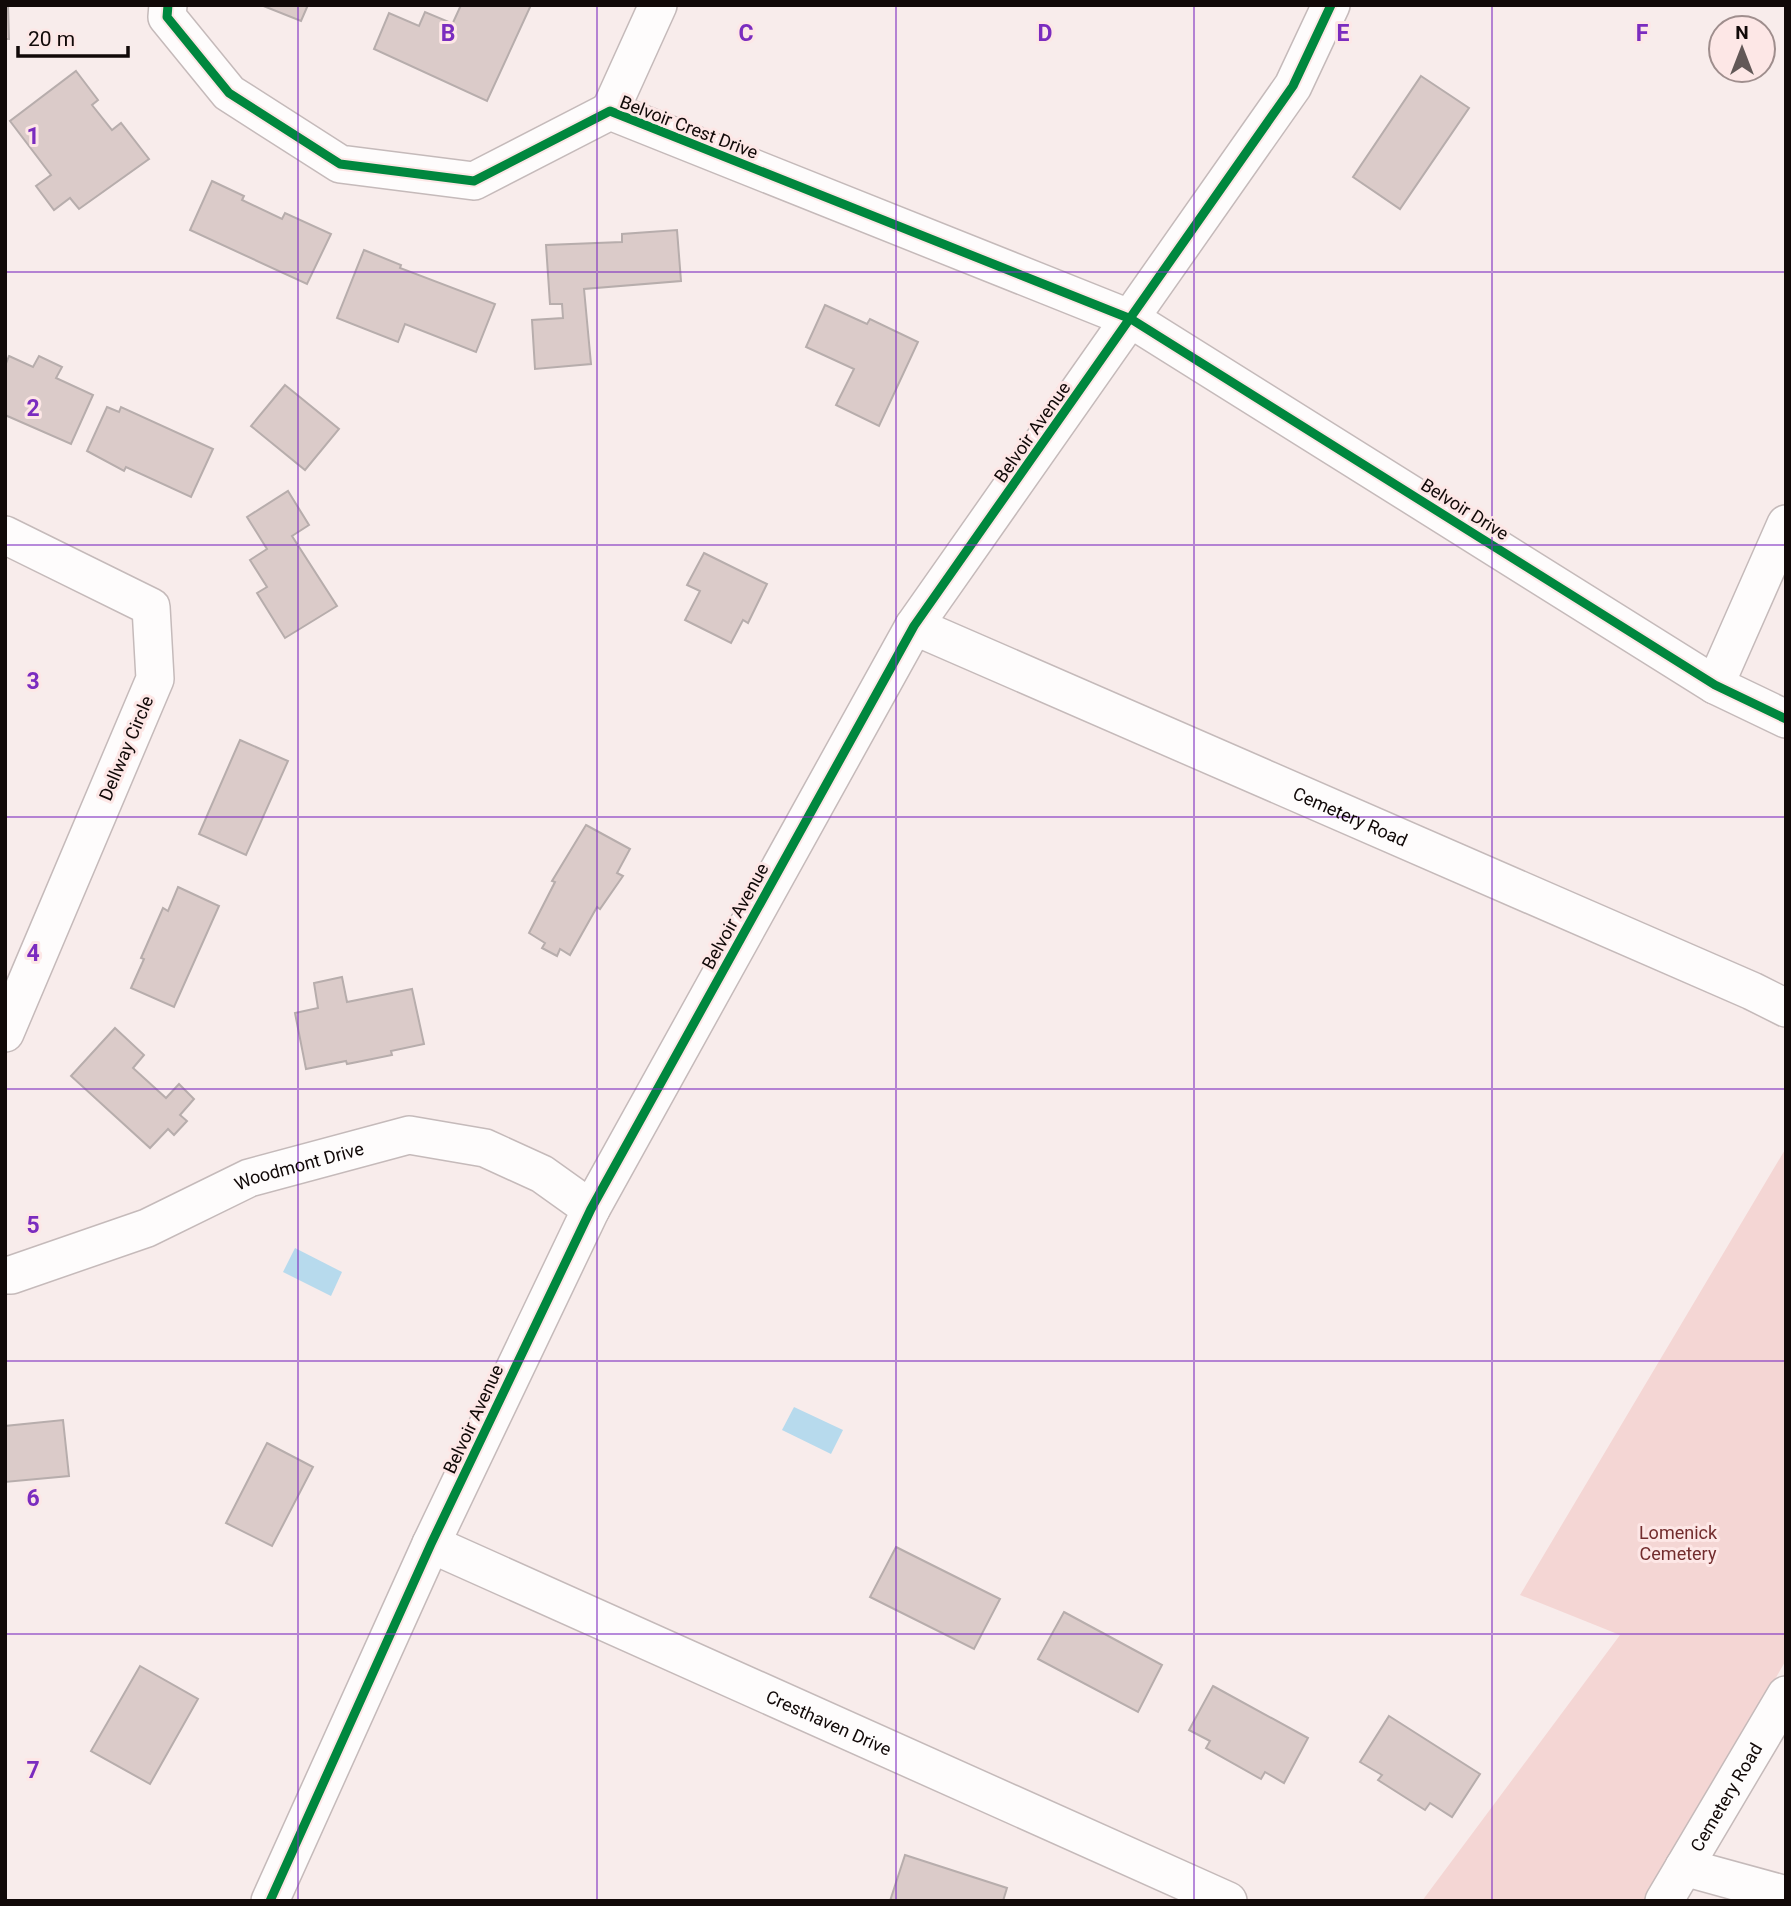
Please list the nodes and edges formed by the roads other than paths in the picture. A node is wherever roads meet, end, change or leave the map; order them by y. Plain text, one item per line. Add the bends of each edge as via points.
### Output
1 (168, 5) edge
2 (657, 5) edge
3 (1331, 5) edge
4 (610, 111) junction
5 (1131, 319) junction
6 (1786, 524) edge
7 (5, 536) edge
8 (914, 626) junction
9 (1715, 685) junction
10 (1786, 719) edge
11 (1786, 1008) edge
12 (5, 1033) edge
13 (591, 1209) junction
14 (5, 1275) edge
15 (431, 1544) junction
16 (1786, 1695) edge
17 (1684, 1867) junction
18 (1786, 1895) edge
19 (270, 1901) edge
20 (1228, 1901) edge
21 (1664, 1901) edge

1 - 4 street, Belvoir Crest Drive via 167,17 229,93 340,164 474,181
2 - 4 street
3 - 5 street, Belvoir Avenue via 1293,86
4 - 5 street, Belvoir Crest Drive
5 - 8 street, Belvoir Avenue
5 - 9 street, Belvoir Drive
6 - 9 street
7 - 12 street, Dellway Circle via 151,607 155,679
8 - 11 street, Cemetery Road
8 - 13 street, Belvoir Avenue
9 - 10 street, Belvoir Drive
13 - 14 street, Woodmont Drive via 542,1174 485,1148 409,1135 249,1178 147,1228
13 - 15 street, Belvoir Avenue
15 - 19 street, Belvoir Avenue
15 - 20 street, Cresthaven Drive
16 - 17 street, Cemetery Road
17 - 18 street
17 - 21 street, Cemetery Road

